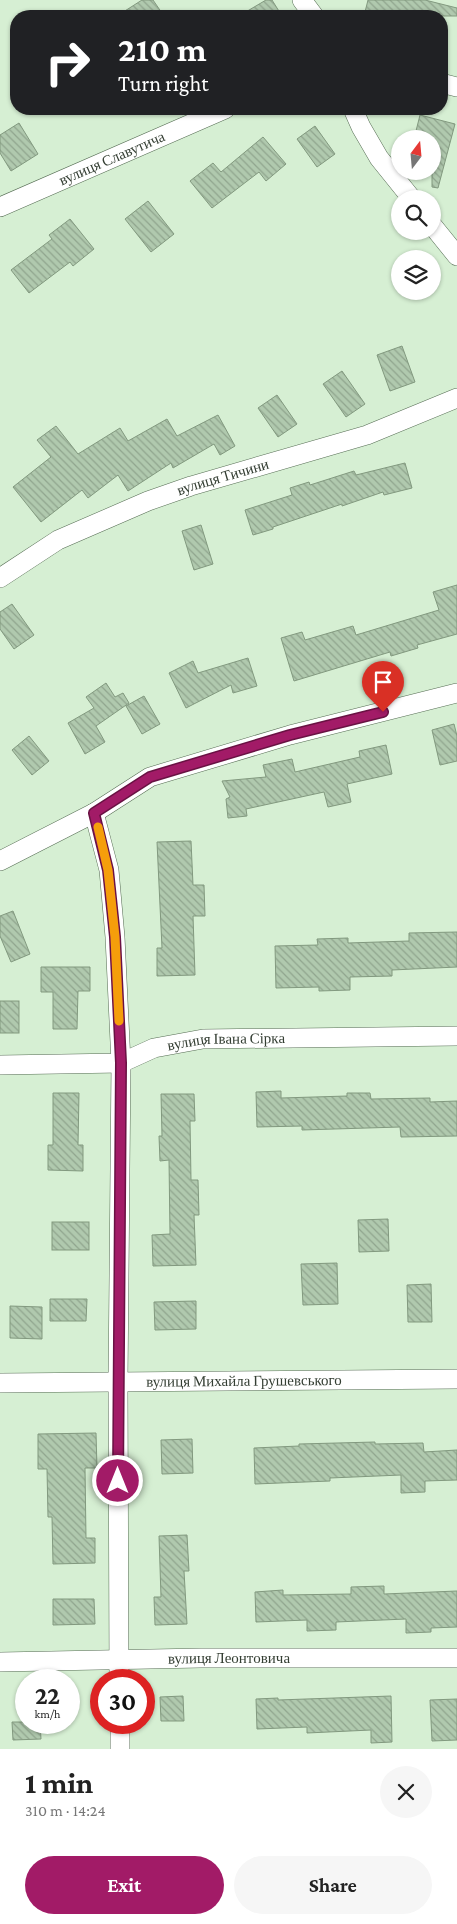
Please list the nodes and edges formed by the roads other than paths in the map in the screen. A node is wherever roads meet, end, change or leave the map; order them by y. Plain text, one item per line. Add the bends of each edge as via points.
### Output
1 (211, 115) edge
2 (356, 115) edge
3 (405, 190) edge
4 (0, 206) edge
5 (441, 236) edge
6 (457, 256) edge
7 (457, 398) edge
8 (0, 578) edge
9 (457, 693) edge
10 (94, 813) junction
11 (0, 861) edge
12 (457, 1036) edge
13 (121, 1063) junction
14 (0, 1065) edge
15 (457, 1379) edge
16 (118, 1382) junction
17 (0, 1383) edge
18 (457, 1658) edge
19 (118, 1660) junction
20 (0, 1662) edge
21 (118, 1669) edge
22 (120, 1734) edge
23 (120, 1749) edge

1 - 4 street, вулиця Славутича
2 - 3 street via 379,158
5 - 6 street
7 - 8 street, вулиця Тичини via 367,435 191,486 148,502 58,540
9 - 10 street via 290,735 150,777
10 - 11 street
10 - 13 street via 108,870
12 - 13 street, вулиця Івана Сірка via 203,1039 154,1048
13 - 14 street, вулиця Івана Сірка
13 - 16 street
15 - 16 street, вулиця Михайла Грушевського
16 - 17 street, вулиця Михайла Грушевського
16 - 19 street
18 - 19 street, вулиця Леонтовича
19 - 20 street, вулиця Леонтовича
19 - 21 street
22 - 23 street

